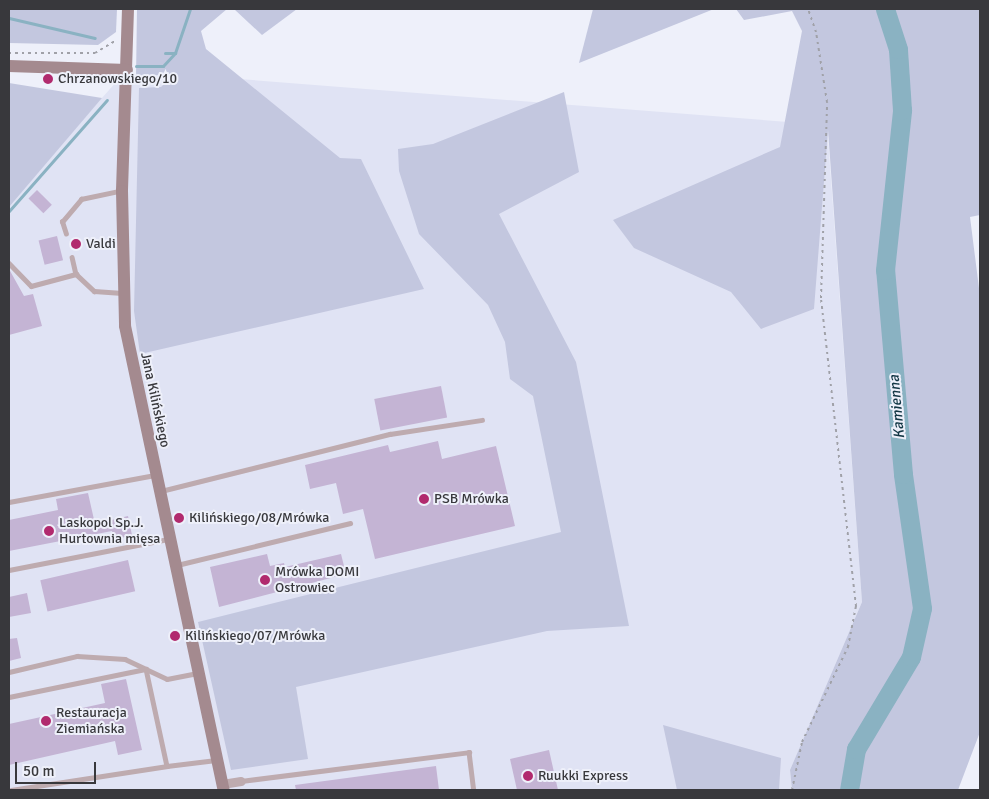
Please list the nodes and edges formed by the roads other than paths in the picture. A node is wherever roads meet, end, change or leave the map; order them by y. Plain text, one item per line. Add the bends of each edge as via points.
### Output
1 (128, 9) edge
2 (9, 66) edge
3 (127, 70) junction
4 (122, 191) junction
5 (66, 234) dead end
6 (72, 257) dead end
7 (9, 263) edge
8 (76, 274) junction
9 (122, 293) junction
10 (482, 420) dead end
11 (156, 475) junction
12 (160, 491) junction
13 (9, 502) edge
14 (350, 523) dead end
15 (170, 539) junction
16 (176, 565) junction
17 (9, 570) edge
18 (146, 669) junction
19 (9, 672) edge
20 (199, 673) junction
21 (9, 697) edge
22 (218, 760) junction
23 (167, 766) junction
24 (241, 781) joint
25 (223, 787) edge
26 (11, 790) edge
27 (474, 790) edge

1 - 3 street, Jana Kilińskiego
2 - 3 street
3 - 4 street, Jana Kilińskiego
4 - 5 lane via 81,199 62,222
4 - 9 street, Jana Kilińskiego
6 - 8 lane
7 - 8 lane via 31,286
8 - 9 lane via 102,294
9 - 11 street, Jana Kilińskiego via 130,357
10 - 12 lane via 390,434
11 - 12 street, Jana Kilińskiego
11 - 13 lane
12 - 15 street, Jana Kilińskiego
14 - 16 lane
15 - 16 street, Jana Kilińskiego
15 - 17 lane
16 - 20 street, Jana Kilińskiego
18 - 19 lane via 125,659 77,656
18 - 20 lane via 167,678
18 - 21 lane
18 - 23 lane
20 - 22 street, Jana Kilińskiego
22 - 23 lane
22 - 25 street, Jana Kilińskiego
23 - 26 lane
24 - 25 street
24 - 27 lane via 469,752

